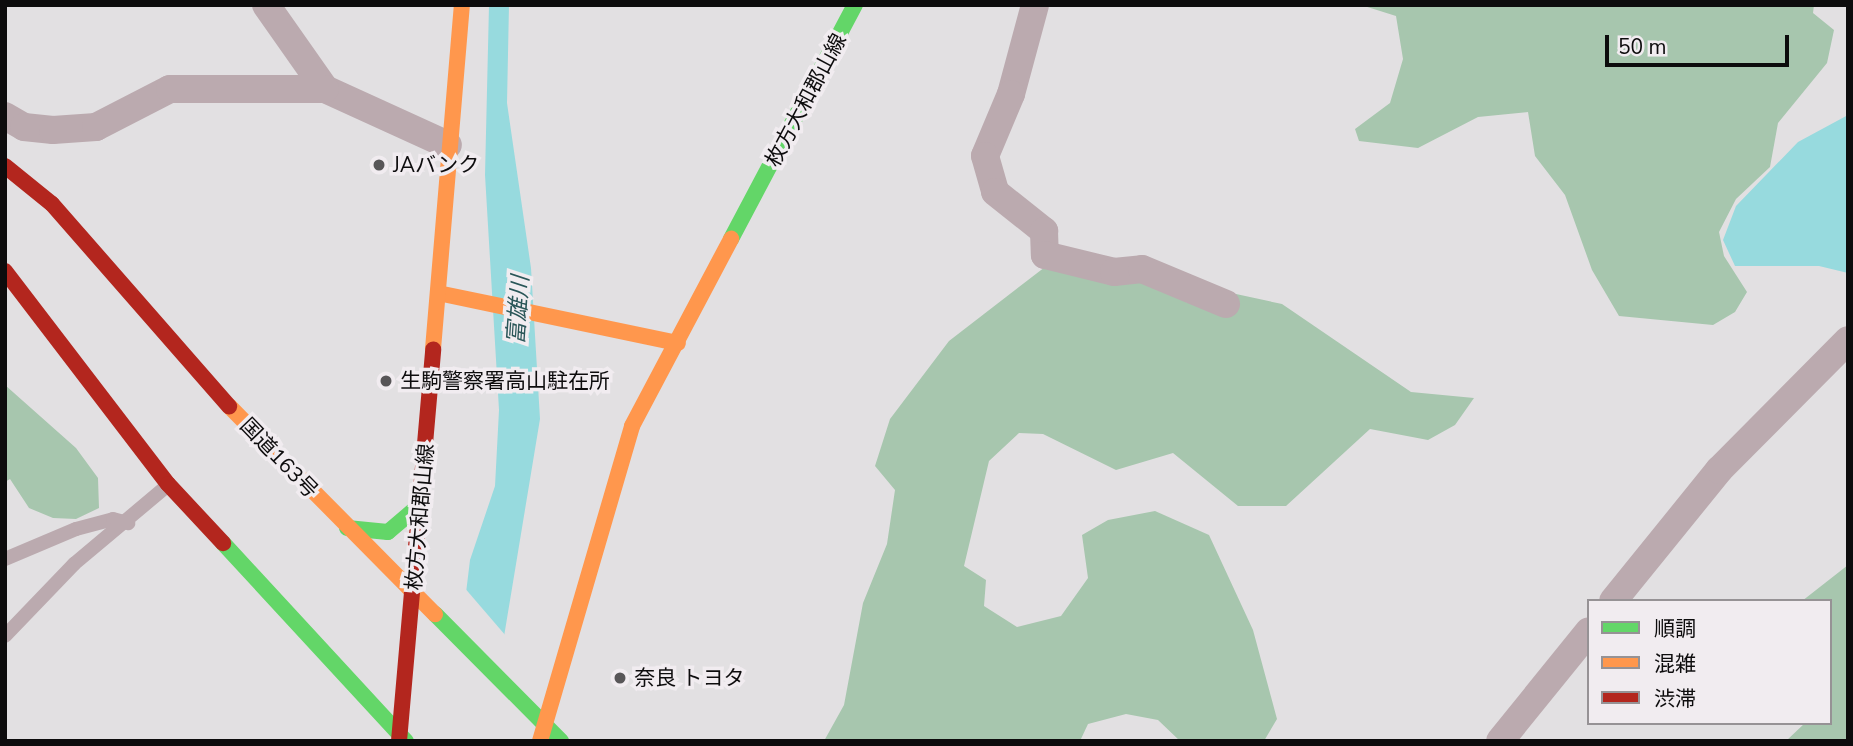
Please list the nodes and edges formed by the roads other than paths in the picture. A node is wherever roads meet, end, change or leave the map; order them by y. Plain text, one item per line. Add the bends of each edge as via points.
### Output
1 (266, 5) edge
2 (462, 5) edge
3 (855, 5) edge
4 (1035, 5) edge
5 (324, 89) junction
6 (5, 116) edge
7 (448, 145) junction
8 (5, 166) edge
9 (5, 271) edge
10 (439, 293) junction
11 (1226, 304) dead end
12 (1848, 340) edge
13 (678, 343) junction
14 (169, 484) junction
15 (421, 504) junction
16 (128, 523) junction
17 (347, 528) junction
18 (5, 559) edge
19 (414, 593) junction
20 (1616, 599) edge
21 (1587, 633) edge
22 (5, 636) edge
23 (545, 723) junction
24 (401, 738) edge
25 (540, 741) edge
26 (561, 741) edge
27 (1500, 741) edge

1 - 5 street
2 - 7 main road, 枚方大和郡山線
3 - 13 main road, 枚方大和郡山線
4 - 11 street via 1011,94 985,156 995,192 1044,231 1045,255 1114,272 1142,269
5 - 6 street via 170,89 96,127 24,127
5 - 7 street
7 - 10 main road, 枚方大和郡山線
8 - 17 main road, 国道163号 via 52,204 226,403
9 - 14 main road
10 - 13 main road via 635,329
10 - 15 main road, 枚方大和郡山線
12 - 20 street via 1719,470
13 - 23 main road, 枚方大和郡山線 via 632,426
14 - 16 lane
14 - 24 main road
15 - 17 main road via 388,532
15 - 19 main road, 枚方大和郡山線
16 - 18 lane via 113,519 76,529
16 - 22 lane via 74,564
17 - 19 main road, 国道163号
19 - 23 main road, 国道163号
19 - 24 main road, 枚方大和郡山線
21 - 27 street
23 - 25 main road, 枚方大和郡山線
23 - 26 main road, 国道163号

